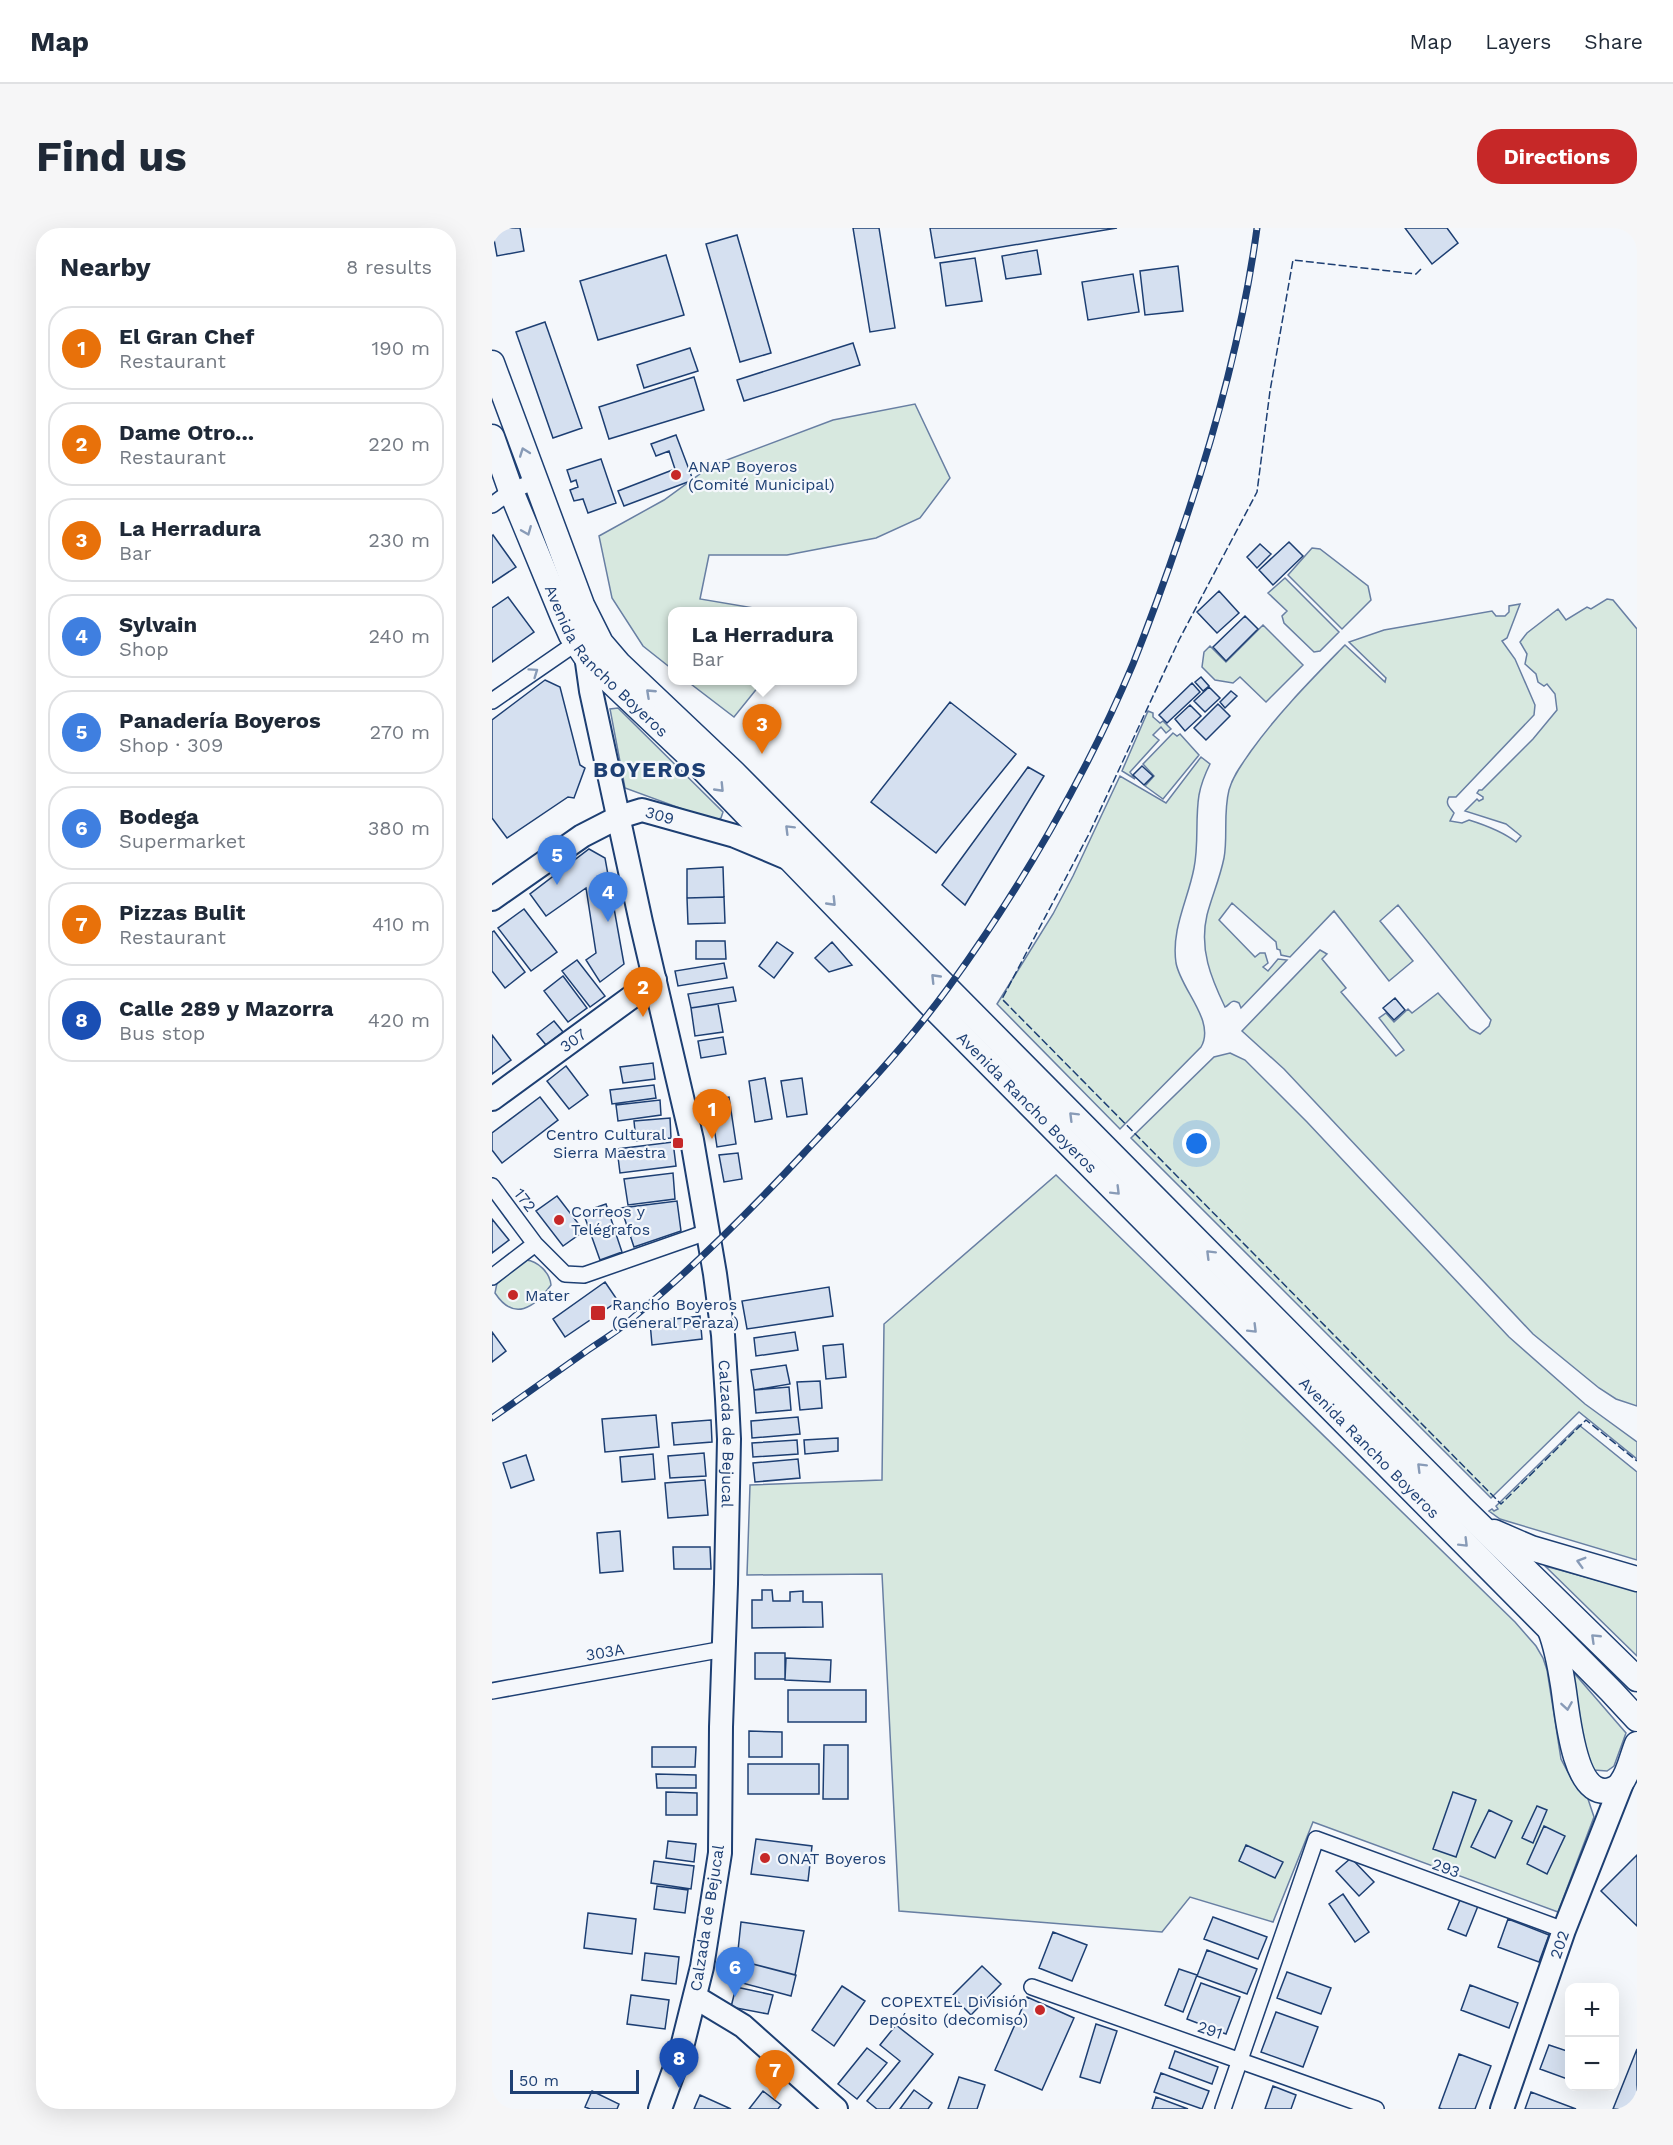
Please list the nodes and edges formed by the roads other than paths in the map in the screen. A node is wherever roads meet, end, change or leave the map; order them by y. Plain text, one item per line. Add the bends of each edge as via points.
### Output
1 (492, 363) edge
2 (492, 437) edge
3 (535, 480) junction
4 (511, 491) junction
5 (492, 505) edge
6 (574, 585) junction
7 (582, 652) junction
8 (492, 701) edge
9 (620, 817) junction
10 (792, 860) junction
11 (841, 882) junction
12 (492, 899) edge
13 (655, 980) junction
14 (492, 1099) edge
15 (492, 1186) edge
16 (707, 1232) junction
17 (535, 1245) junction
18 (492, 1277) edge
19 (1478, 1523) junction
20 (1637, 1578) edge
21 (1549, 1628) junction
22 (724, 1649) junction
23 (1637, 1679) edge
24 (492, 1691) edge
25 (1637, 1719) edge
26 (1637, 1744) edge
27 (1622, 1783) junction
28 (1598, 1790) junction
29 (1604, 1829) junction
30 (1564, 1930) junction
31 (1032, 1987) dead end
32 (695, 1997) junction
33 (1241, 2060) junction
34 (660, 2109) edge
35 (836, 2109) edge
36 (1223, 2109) edge
37 (1376, 2109) edge
38 (1502, 2109) edge

3 -> 1 main road, Avenida Rancho Boyeros
2 - 4 main road, Avenida Rancho Boyeros
3 - 4 street
3 - 6 main road, Avenida Rancho Boyeros
4 - 5 street
4 -> 7 main road, Avenida Rancho Boyeros via 563,617
6 - 7 main road, Calzada de Bejucal
11 -> 6 main road, Avenida Rancho Boyeros via 619,664 601,643
8 -> 7 street
7 - 9 main road, Calzada de Bejucal
7 -> 10 main road, Avenida Rancho Boyeros
9 - 10 main road, 309 via 642,810 759,844
9 - 12 main road, 309 via 582,836
9 - 13 main road, Calzada de Bejucal
10 - 11 main road, 309
10 -> 21 main road, Avenida Rancho Boyeros
19 -> 11 main road, Avenida Rancho Boyeros
13 - 14 main road, 307
13 - 16 main road, Calzada de Bejucal via 691,1134
15 - 17 street, 172
16 - 17 street, 172 via 584,1275 565,1274
16 - 22 main road, Calzada de Bejucal via 723,1335 728,1409
17 - 18 street
20 -> 19 main road via 1531,1548
23 -> 19 main road, Avenida Rancho Boyeros
21 - 25 main road, Avenida Rancho Boyeros
21 -> 28 main road via 1558,1657 1575,1757 1585,1779
22 - 24 street, 303A
22 - 32 main road, Calzada de Bejucal via 720,1852
26 - 27 main road
27 - 28 main road
27 - 29 main road, 202
28 - 29 main road
29 - 30 main road, 202
30 - 33 street, 293 via 1316,1839
30 - 38 main road, 202
31 - 33 street, 291
32 - 34 main road, Calzada de Bejucal
32 - 35 main road via 743,2026
33 - 36 street
33 - 37 street, 291

